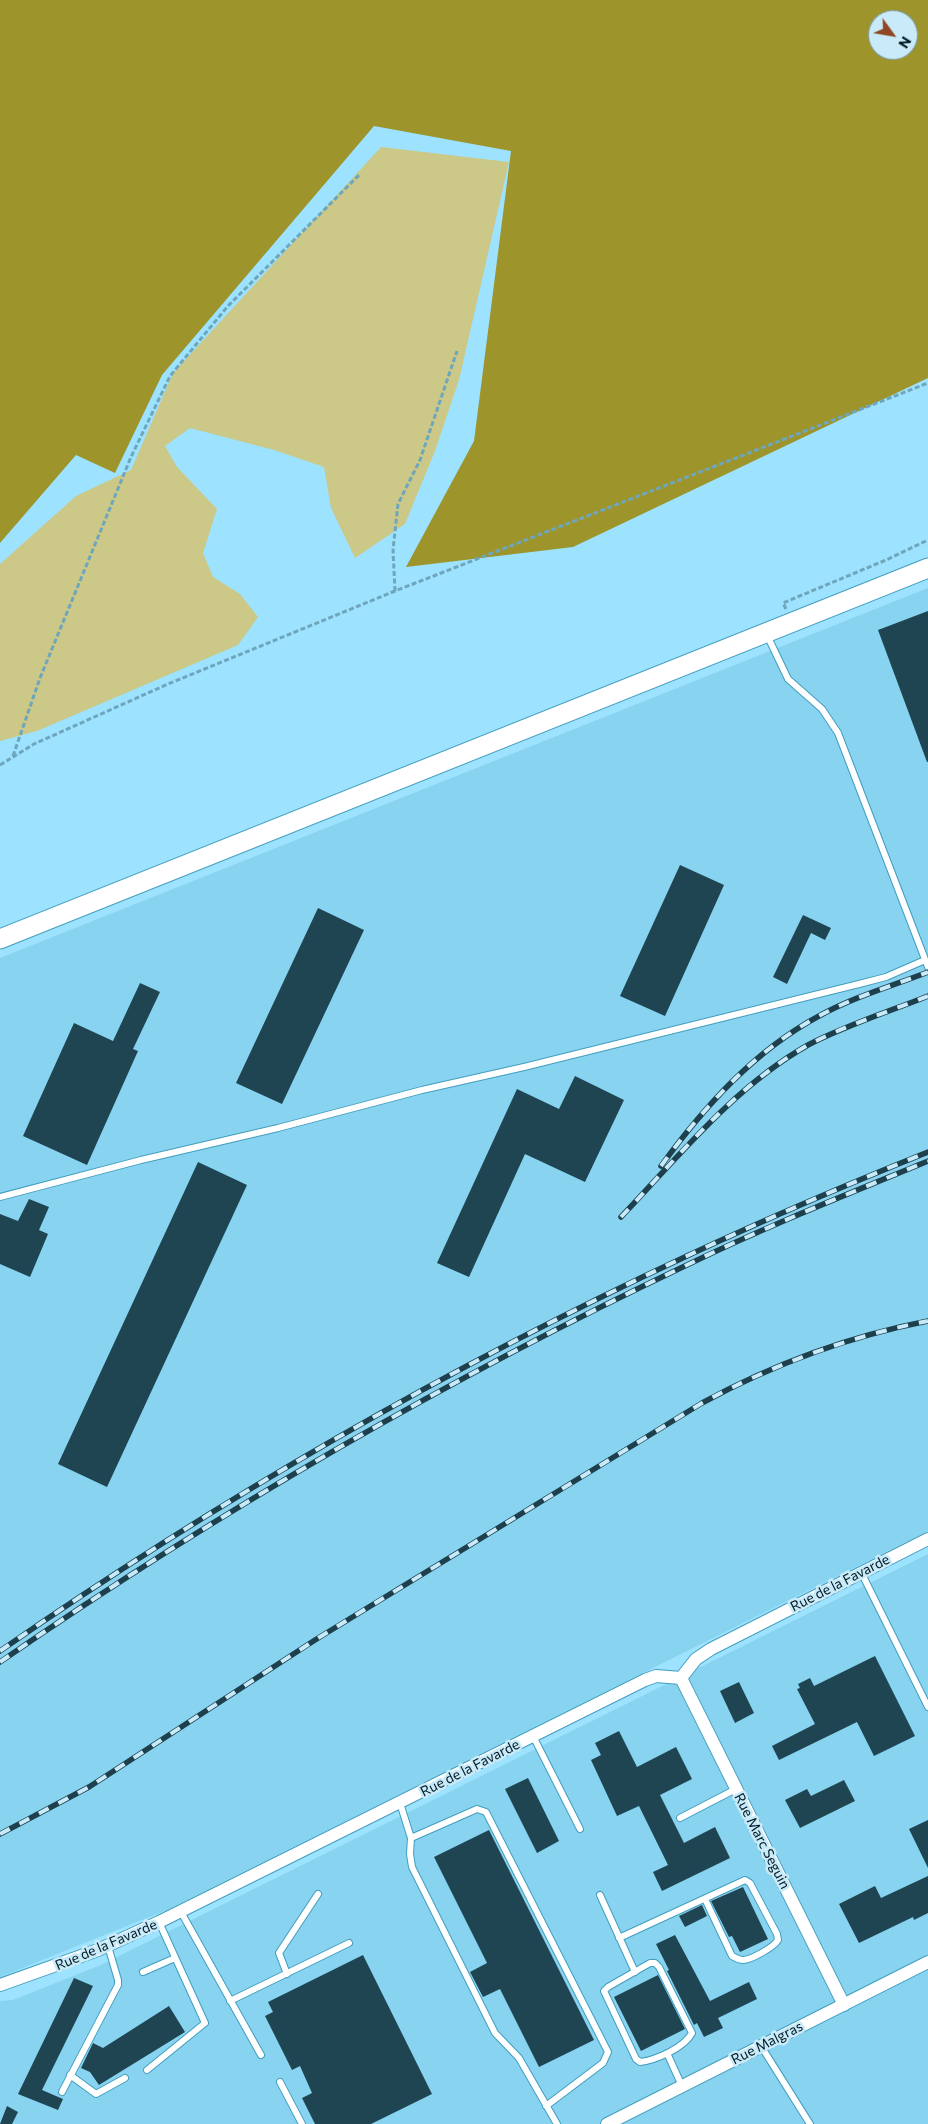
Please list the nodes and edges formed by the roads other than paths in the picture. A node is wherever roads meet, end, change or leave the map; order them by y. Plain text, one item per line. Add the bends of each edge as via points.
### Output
1 (928, 568) edge
2 (766, 633) junction
3 (0, 939) edge
4 (926, 964) edge
5 (0, 1197) edge
6 (928, 1539) edge
7 (861, 1572) junction
8 (681, 1678) junction
9 (928, 1708) edge
10 (533, 1736) junction
11 (736, 1789) junction
12 (400, 1803) junction
13 (680, 1818) dead end
14 (580, 1829) dead end
15 (411, 1838) junction
16 (318, 1894) dead end
17 (600, 1895) dead end
18 (705, 1899) junction
19 (181, 1912) junction
20 (159, 1922) junction
21 (619, 1938) junction
22 (349, 1943) dead end
23 (108, 1946) junction
24 (175, 1958) junction
25 (928, 1962) edge
26 (143, 1972) dead end
27 (635, 1972) junction
28 (287, 1974) junction
29 (0, 1985) edge
30 (230, 2001) junction
31 (844, 2005) junction
32 (761, 2046) junction
33 (667, 2053) junction
34 (260, 2055) dead end
35 (147, 2070) dead end
36 (70, 2074) junction
37 (125, 2078) dead end
38 (280, 2082) dead end
39 (682, 2086) junction
40 (62, 2092) dead end
41 (546, 2106) junction
42 (302, 2124) edge
43 (557, 2124) edge
44 (607, 2124) edge
45 (810, 2124) edge

1 - 2 street
2 - 3 street
2 - 4 lane via 788,678 822,709 838,733
4 - 5 lane via 859,984
6 - 7 street, Rue de la Favarde
7 - 8 street, Rue de la Favarde via 711,1649 696,1659
7 - 9 lane
8 - 10 street, Rue de la Favarde via 656,1676 645,1680
8 - 11 street, Rue Marc Seguin
10 - 12 street, Rue de la Favarde
10 - 14 lane
11 - 13 lane
11 - 31 street, Rue Marc Seguin
12 - 15 lane
12 - 19 street, Rue de la Favarde
15 - 41 lane via 412,1867 495,2033 519,2058
15 - 41 lane via 477,1809 486,1812 608,2052 603,2062
16 - 28 lane via 279,1953
17 - 21 lane
18 - 18 lane via 748,1881 777,1934 775,1945 745,1960 738,1960 732,1956
18 - 21 lane
19 - 20 street, Rue de la Favarde
19 - 30 lane
20 - 23 street, Rue de la Favarde
20 - 24 lane
21 - 27 lane
22 - 28 lane
23 - 29 street, Rue de la Favarde
23 - 36 lane via 118,1985
24 - 26 lane
24 - 35 lane via 205,2023
25 - 31 street, Rue Malgras
27 - 33 lane via 655,1963 692,2033 688,2040
27 - 33 lane via 608,1987 605,1995 636,2059 645,2062
28 - 30 lane
30 - 34 lane
31 - 32 street, Rue Malgras
32 - 39 street, Rue Malgras
32 - 45 lane
33 - 39 lane
36 - 37 lane via 96,2094
36 - 40 lane
38 - 42 lane
39 - 44 street, Rue Malgras
41 - 43 lane

